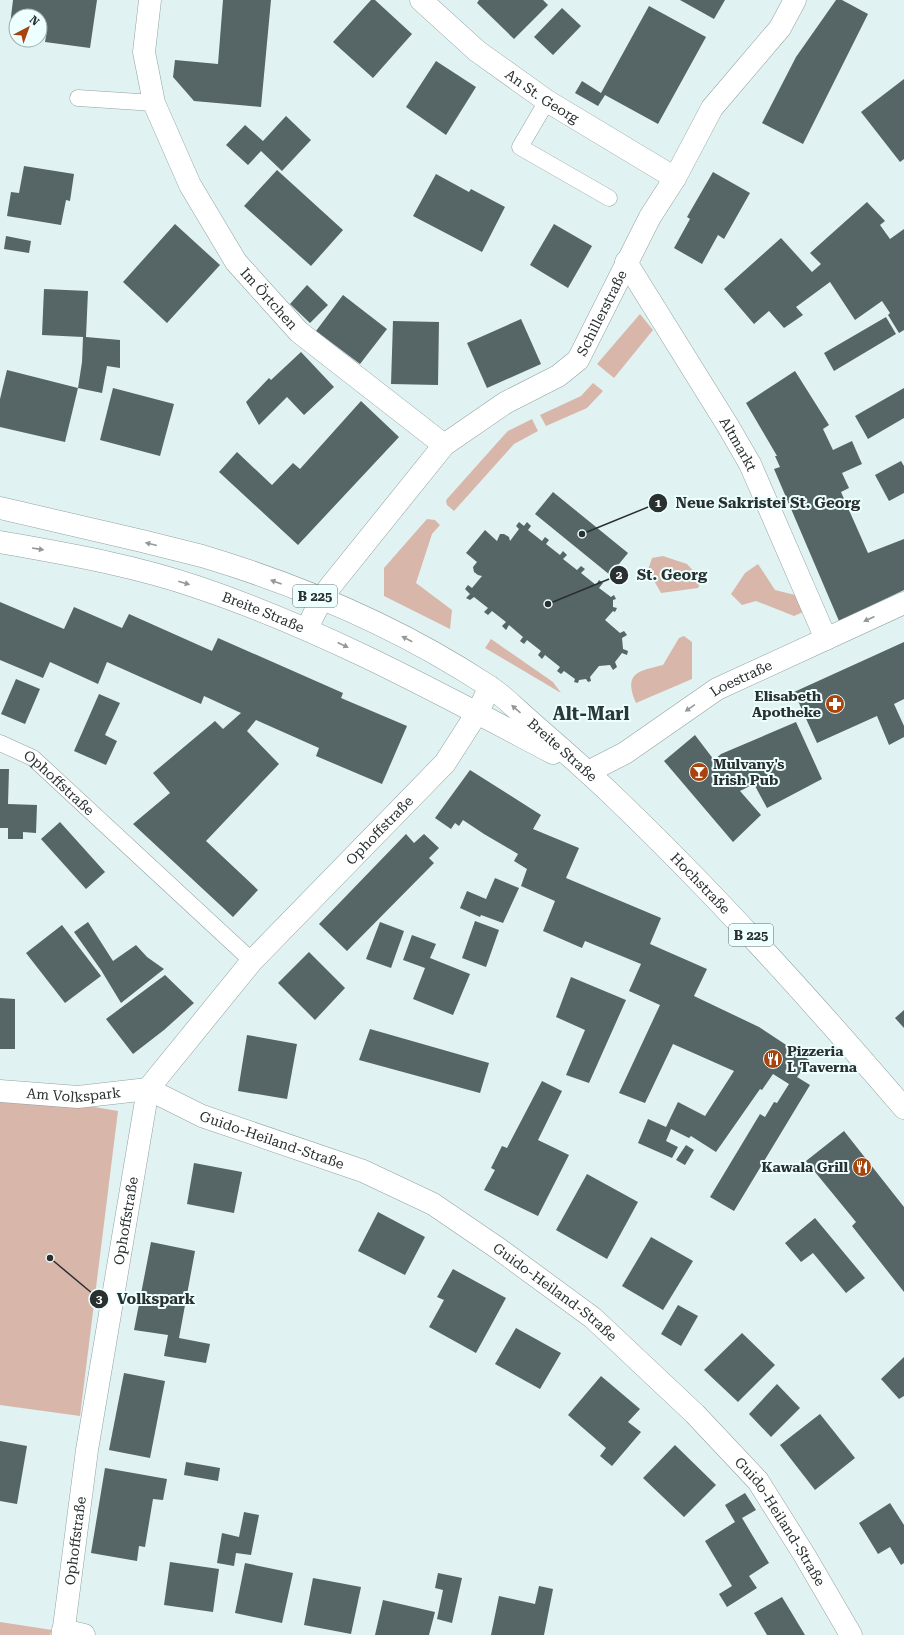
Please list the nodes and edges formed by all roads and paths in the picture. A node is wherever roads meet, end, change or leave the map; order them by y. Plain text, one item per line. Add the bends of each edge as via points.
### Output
1 (150, 0) edge
2 (420, 0) edge
3 (795, 0) edge
4 (78, 98) dead end
5 (547, 101) junction
6 (154, 103) junction
7 (675, 178) junction
8 (609, 198) dead end
9 (626, 262) junction
10 (444, 445) junction
11 (0, 508) edge
12 (0, 542) edge
13 (322, 598) junction
14 (904, 603) edge
15 (307, 628) junction
16 (826, 639) junction
17 (490, 687) junction
18 (477, 713) junction
19 (0, 744) edge
20 (588, 772) junction
21 (252, 961) junction
22 (148, 1089) junction
23 (0, 1091) edge
24 (904, 1108) edge
25 (70, 1633) edge
26 (851, 1635) edge

1 - 6 street, Im Örtchen via 144,52
2 - 5 street, An St. Georg via 477,52
3 - 7 street, Schillerstraße via 780,28 712,108
4 - 6 lane
5 - 7 street, An St. Georg
5 - 8 lane via 520,147
6 - 10 street, Im Örtchen via 190,185 236,262 299,332
7 - 9 street, Schillerstraße
9 - 10 street, Schillerstraße via 578,360 558,376 505,403
9 - 16 street, Altmarkt via 750,464
10 - 13 street, Schillerstraße
13 -> 11 street, Breite Straße / B 225 via 202,556
12 -> 15 street, Breite Straße / B 225 via 120,565 197,587
13 - 15 street, Schillerstraße
17 -> 13 street, Breite Straße / B 225 via 446,660
14 -> 16 street, Loestraße
15 -> 18 street, Breite Straße / B 225 via 393,668
16 -> 20 street, Loestraße via 717,689 625,753
17 - 18 street, Ophoffstraße
20 -> 17 street, Breite Straße / B 225
18 - 20 street, Breite Straße / B 225
18 - 21 street, Ophoffstraße via 445,763
19 - 21 lane, Ophoffstraße via 33,758
20 - 24 street, Hochstraße / B 225 via 659,840 757,942 836,1028
21 - 22 street, Ophoffstraße
22 - 23 street, Am Volkspark via 78,1097
22 - 25 street, Ophoffstraße via 87,1450
22 - 26 street, Guido-Heiland-Straße via 202,1116 362,1171 433,1204 593,1318 695,1414 758,1481

